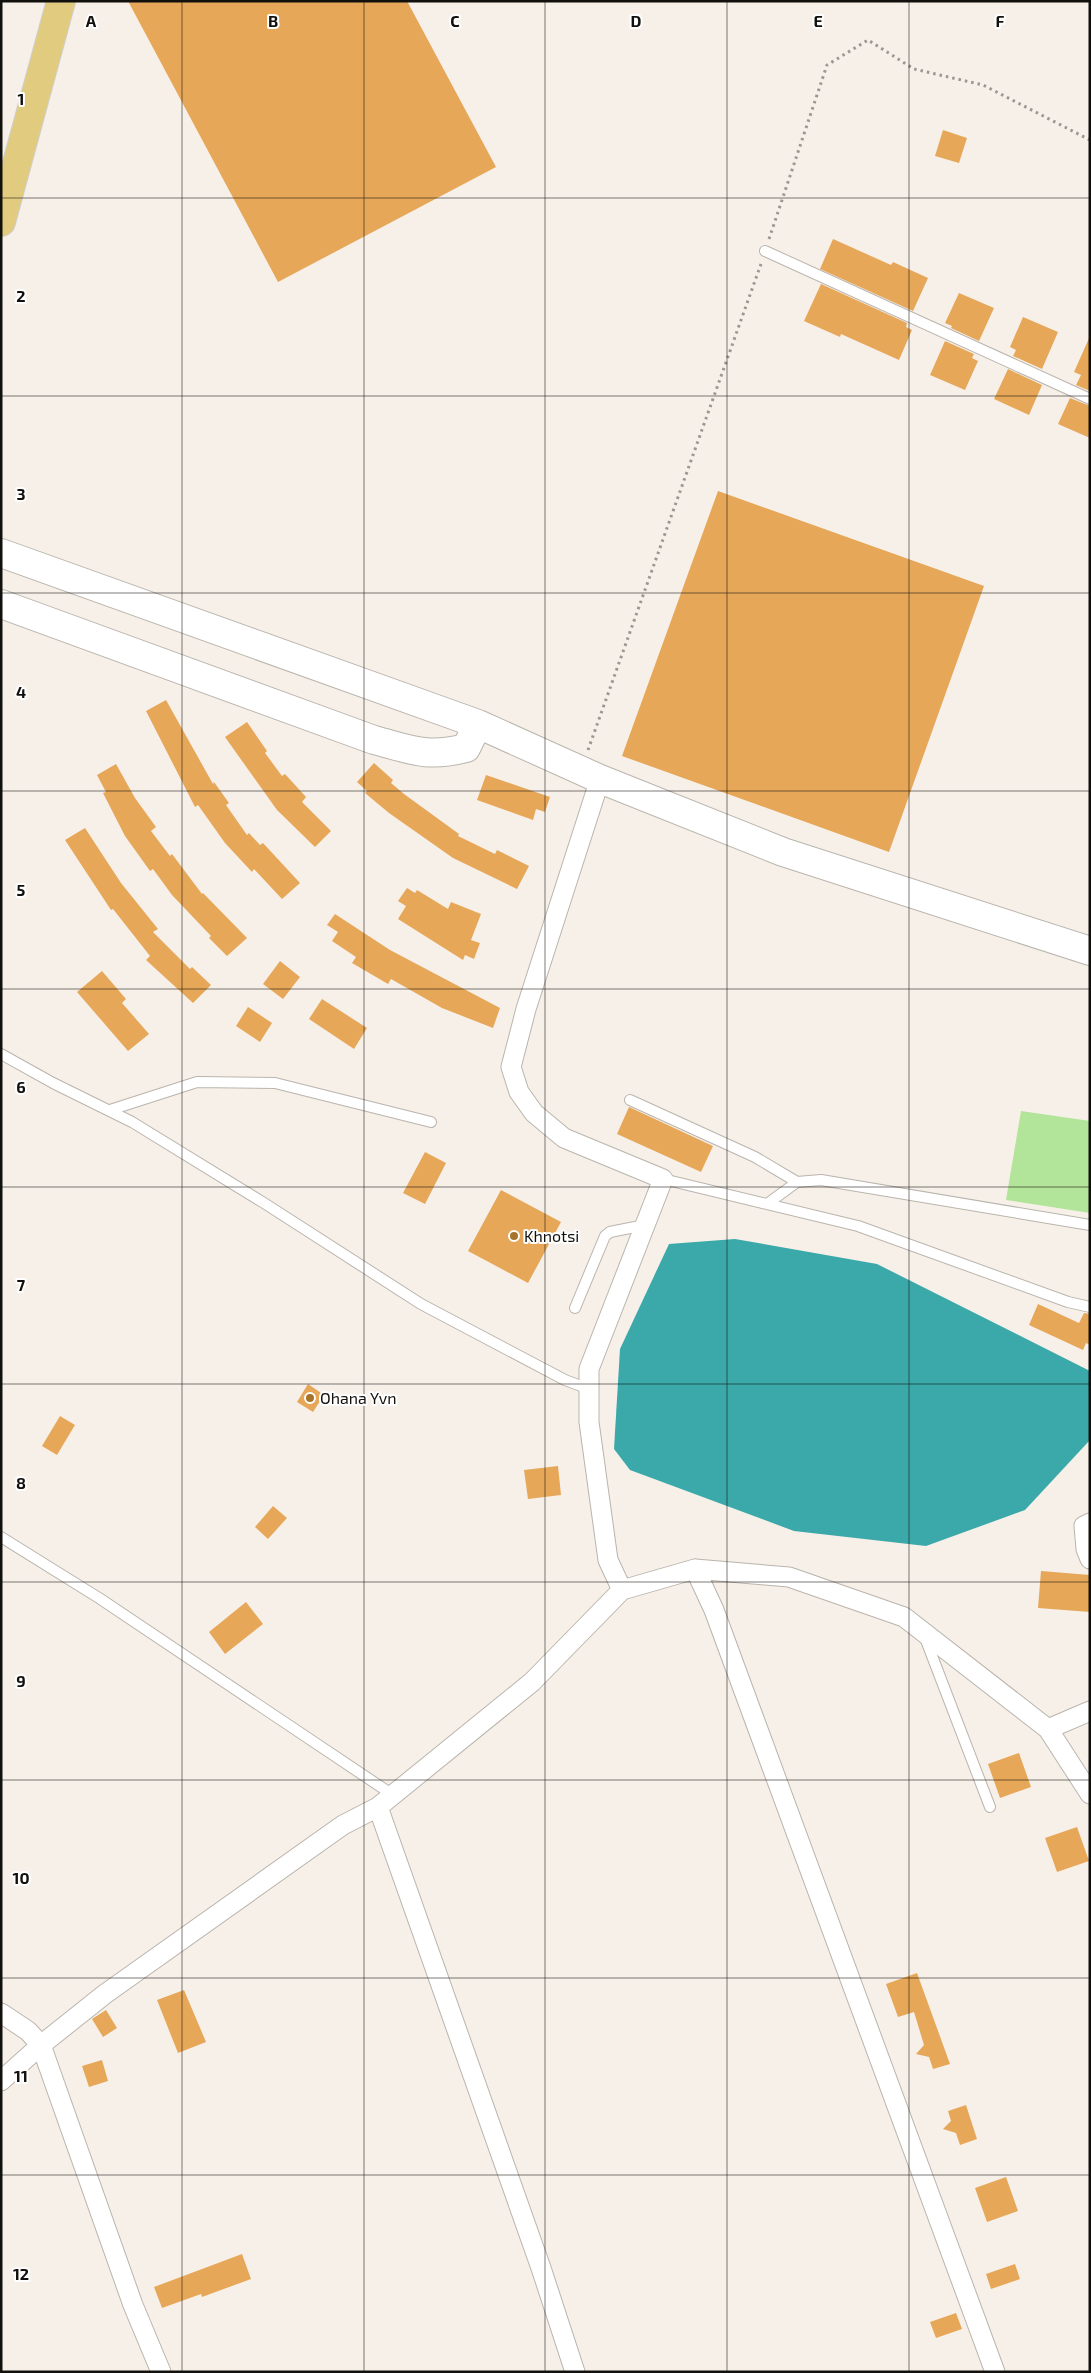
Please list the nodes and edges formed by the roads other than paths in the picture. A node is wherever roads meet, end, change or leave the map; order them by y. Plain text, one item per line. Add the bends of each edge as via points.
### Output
1 (61, 1) edge
2 (3, 206) edge
3 (765, 251) road end
4 (1090, 398) edge
5 (1, 553) edge
6 (1, 604) edge
7 (478, 724) junction
8 (591, 774) junction
9 (1090, 951) edge
10 (1, 1054) edge
11 (630, 1100) dead end
12 (110, 1110) junction
13 (431, 1122) dead end
14 (663, 1178) junction
15 (797, 1182) junction
16 (767, 1204) junction
17 (645, 1225) junction
18 (1090, 1225) edge
19 (1090, 1307) edge
20 (575, 1308) dead end
21 (589, 1389) junction
22 (1090, 1523) edge
23 (1, 1537) edge
24 (1090, 1559) edge
25 (696, 1569) junction
26 (622, 1590) junction
27 (922, 1630) junction
28 (1090, 1712) edge
29 (1048, 1729) junction
30 (1090, 1794) edge
31 (393, 1795) junction
32 (378, 1807) junction
33 (990, 1807) dead end
34 (1, 2013) edge
35 (41, 2045) junction
36 (1, 2081) edge
37 (161, 2372) edge
38 (575, 2372) edge
39 (995, 2372) edge

1 - 2 main road
3 - 4 lane
5 - 7 street
6 - 7 street via 374,740 426,754 466,748
7 - 8 street
8 - 9 street via 783,852
8 - 14 street via 511,1068 519,1092 534,1112 564,1138
10 - 12 lane
11 - 15 lane via 755,1156
12 - 13 lane via 197,1082 275,1083
12 - 21 lane via 264,1203 421,1304 565,1380
14 - 16 lane
14 - 17 street
15 - 16 lane
15 - 18 lane via 821,1180
16 - 19 lane via 858,1226 1068,1302
17 - 20 lane via 610,1232 605,1236
17 - 21 street via 589,1369
21 - 26 street via 589,1422 608,1560
22 - 24 street via 1084,1526
23 - 31 lane via 99,1598
25 - 26 street
25 - 27 street via 788,1577 904,1617
25 - 39 street via 714,1610
26 - 31 street via 532,1682
27 - 29 street
27 - 33 lane
28 - 29 street
29 - 30 street
31 - 32 street
32 - 35 street via 342,1826 106,1994
32 - 38 street
34 - 35 street
35 - 36 street
35 - 37 street via 133,2305

